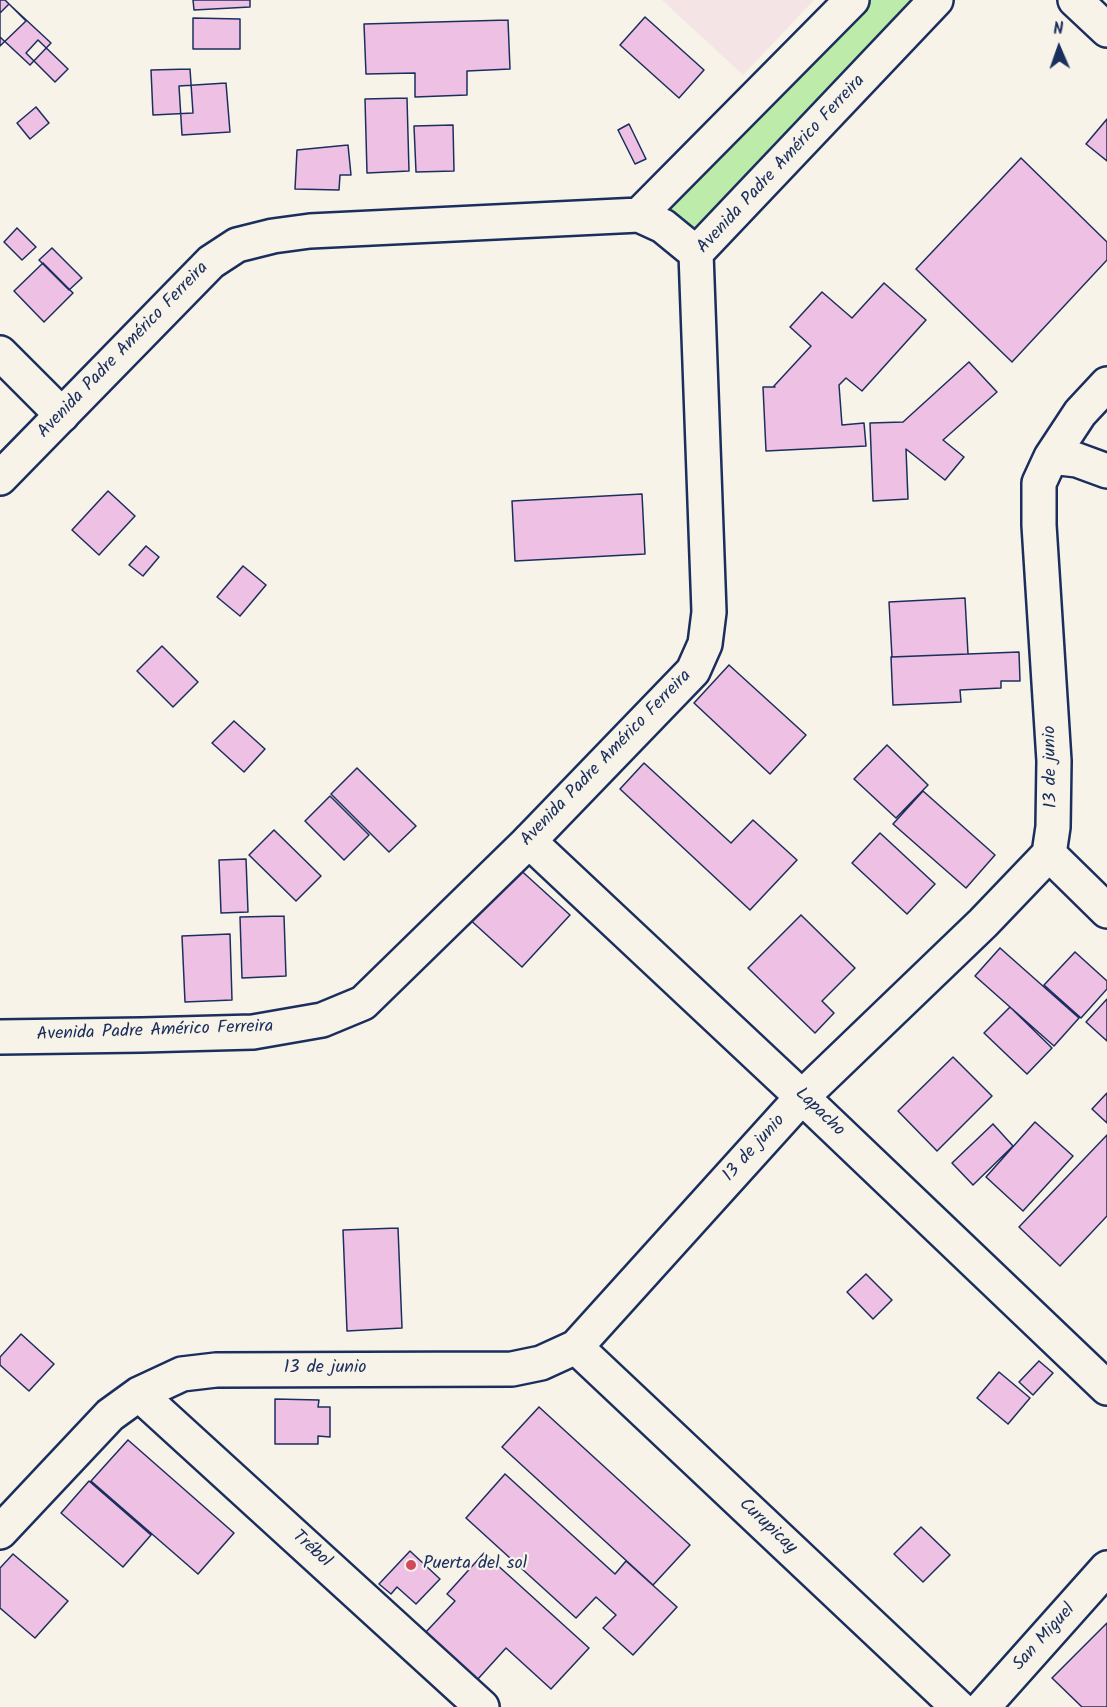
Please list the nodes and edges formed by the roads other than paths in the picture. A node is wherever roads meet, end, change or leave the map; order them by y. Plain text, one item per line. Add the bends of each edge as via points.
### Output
1 (852, 0) edge
2 (936, 0) edge
3 (1076, 0) edge
4 (1107, 30) edge
5 (639, 215) junction
6 (696, 253) junction
7 (0, 353) edge
8 (1107, 384) edge
9 (62, 415) junction
10 (1051, 457) junction
11 (1107, 471) edge
12 (0, 478) edge
13 (529, 841) junction
14 (1049, 854) junction
15 (1107, 911) edge
16 (0, 1036) edge
17 (802, 1097) junction
18 (576, 1347) junction
19 (1107, 1388) edge
20 (140, 1394) junction
21 (0, 1532) edge
22 (1107, 1568) edge
23 (482, 1707) edge
24 (958, 1707) edge
25 (983, 1707) edge

1 - 5 street
2 - 6 street, Avenida Padre Américo Ferreira
3 - 4 street
5 - 6 street via 663,226
5 - 9 street, Avenida Padre Américo Ferreira via 310,231 237,245 211,262
6 - 13 street, Avenida Padre Américo Ferreira via 709,612 705,645 693,671
7 - 9 street
8 - 10 street, 13 de junio via 1080,413
9 - 12 street, Avenida Padre Américo Ferreira
10 - 11 street via 1077,460
10 - 14 street, 13 de junio via 1039,483 1054,761
13 - 16 street, Avenida Padre Américo Ferreira via 363,1003 322,1020 253,1032
13 - 17 street, Lapacho
14 - 15 street
14 - 17 street, 13 de junio
17 - 18 street, 13 de junio
17 - 19 street, Lapacho
18 - 20 street, 13 de junio via 541,1363 512,1369 216,1370 182,1374
18 - 24 street, Curupicay
20 - 21 street, 13 de junio via 110,1415
20 - 23 street, Trébol
22 - 25 street, San Miguel

